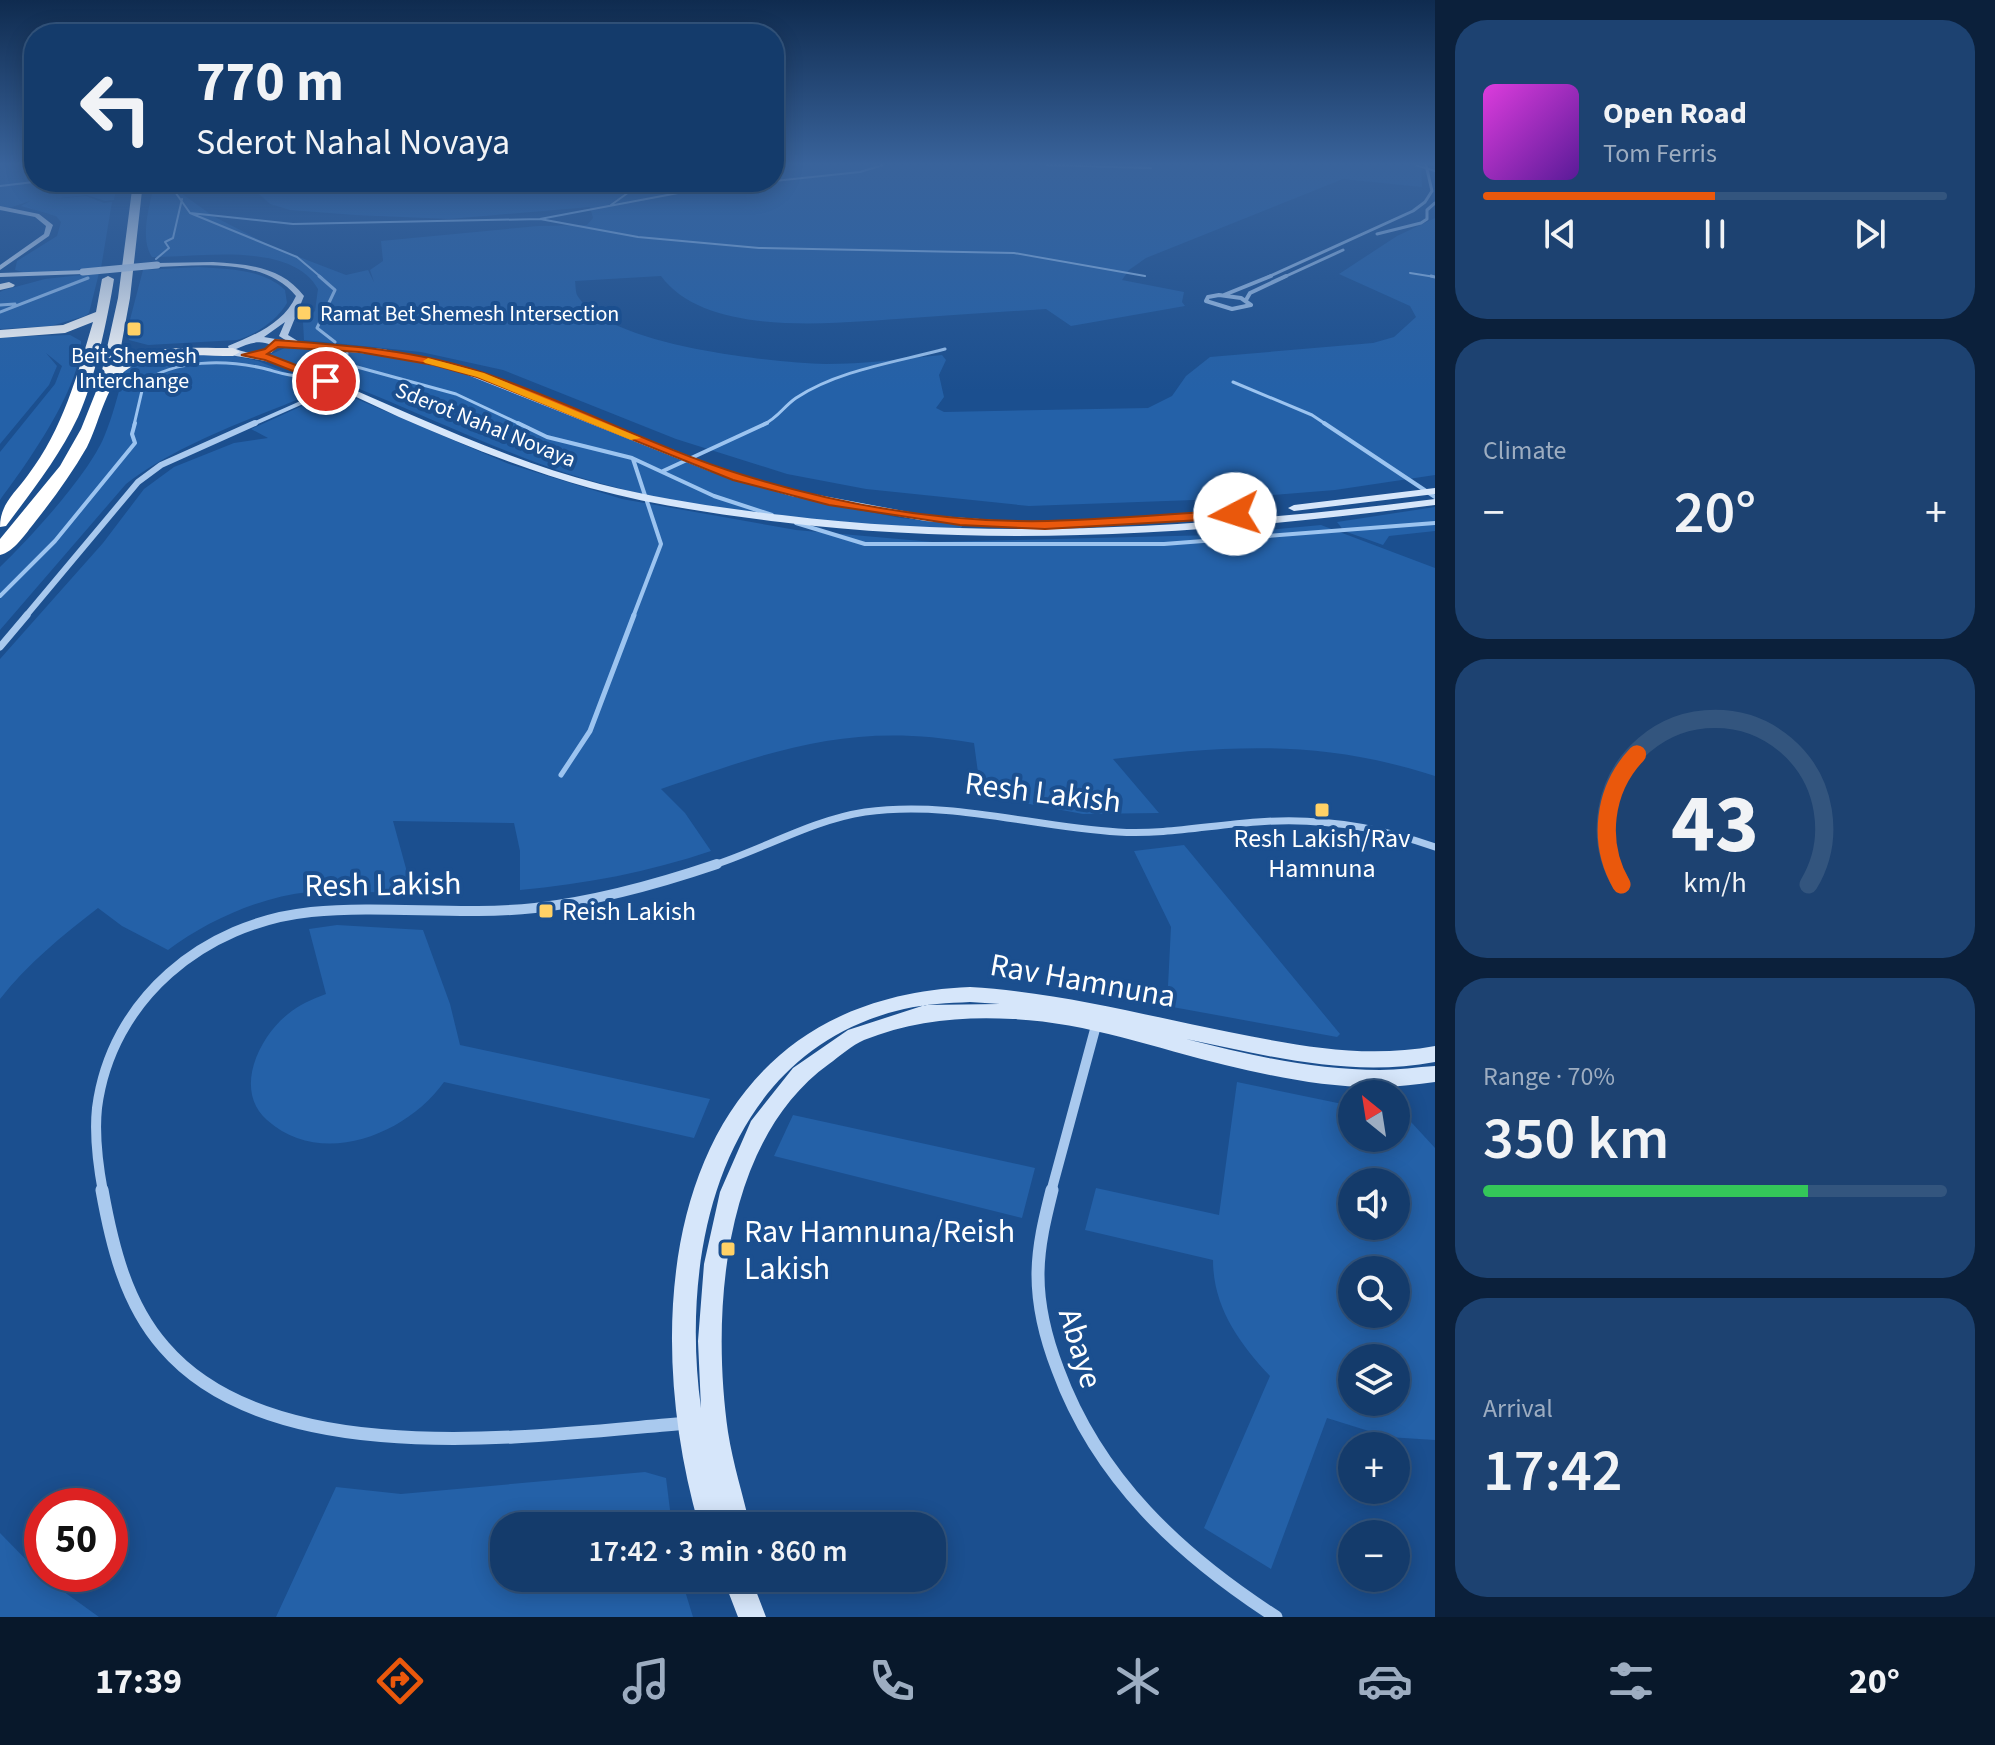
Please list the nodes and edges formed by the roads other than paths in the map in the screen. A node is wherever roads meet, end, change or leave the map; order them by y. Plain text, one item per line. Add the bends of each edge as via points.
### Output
1 (39, 240) edge
2 (130, 240) edge
3 (1348, 240) edge
4 (1364, 240) edge
5 (112, 255) dead end
6 (4, 265) edge
7 (9, 281) edge
8 (1224, 295) junction
9 (1246, 300) junction
10 (293, 313) junction
11 (102, 314) junction
12 (118, 326) junction
13 (40, 333) junction
14 (0, 334) edge
15 (274, 342) junction
16 (319, 347) junction
17 (92, 348) junction
18 (242, 348) junction
19 (326, 381) junction
20 (353, 392) junction
21 (103, 394) junction
22 (321, 394) junction
23 (1435, 491) edge
24 (1435, 502) edge
25 (0, 522) edge
26 (0, 550) edge
27 (0, 647) edge
28 (1435, 847) edge
29 (1098, 1019) junction
30 (1435, 1054) edge
31 (1435, 1074) edge
32 (702, 1422) junction
33 (709, 1512) edge
34 (731, 1512) edge
35 (1276, 1617) edge

1 - 6 main road
2 - 12 highway
3 - 8 street
4 - 9 street via 1250,293
5 - 11 highway
6 - 7 main road
7 - 10 main road, bridge via 212,264 264,271 294,287 300,296
8 - 9 street
8 - 9 street via 1206,301 1239,309 1251,305
10 - 15 main road
10 - 16 main road via 284,338
10 - 18 main road
11 - 13 highway
11 - 17 highway
12 - 18 highway via 120,339 129,348
12 - 21 highway
13 - 14 highway
13 - 17 highway via 83,335
15 - 16 main road, Sderot Nahal Novaya
15 - 18 main road, Sderot Nahal Novaya
15 - 18 main road via 268,351
16 - 23 main road, Sderot Nahal Novaya via 383,352 458,368 737,478 829,502 925,518 1045,525 1123,522
17 - 25 highway via 72,415 38,473
18 - 19 main road, Sderot Nahal Novaya
18 - 21 highway via 134,361 118,370
19 - 20 main road, Sderot Nahal Novaya
19 - 22 street via 329,388
20 - 22 street
20 - 24 main road, Sderot Nahal Novaya via 576,481 657,500 808,522 967,533 1099,534 1258,523
21 - 26 highway via 62,471
22 - 27 street via 186,452 138,482
28 - 32 street, Resh Lakish via 1329,821 1123,832 962,809 896,808 833,820 673,879 568,902 491,911 319,909 274,916 229,933 182,961 138,1004 109,1054 99,1092 94,1134 104,1199 135,1305 166,1349 219,1394 284,1420 418,1439
29 - 30 main road, Rav Hamnuna via 1324,1058 1376,1062
29 - 31 main road, Rav Hamnuna via 1314,1074 1385,1079
29 - 32 main road, Rav Hamnuna via 984,1009 926,1013 863,1031 794,1079 753,1134 720,1226
29 - 35 street, Abaye via 1038,1254 1043,1324 1073,1412 1097,1454 1181,1551 1225,1587
32 - 33 main road via 700,1475
32 - 34 main road

